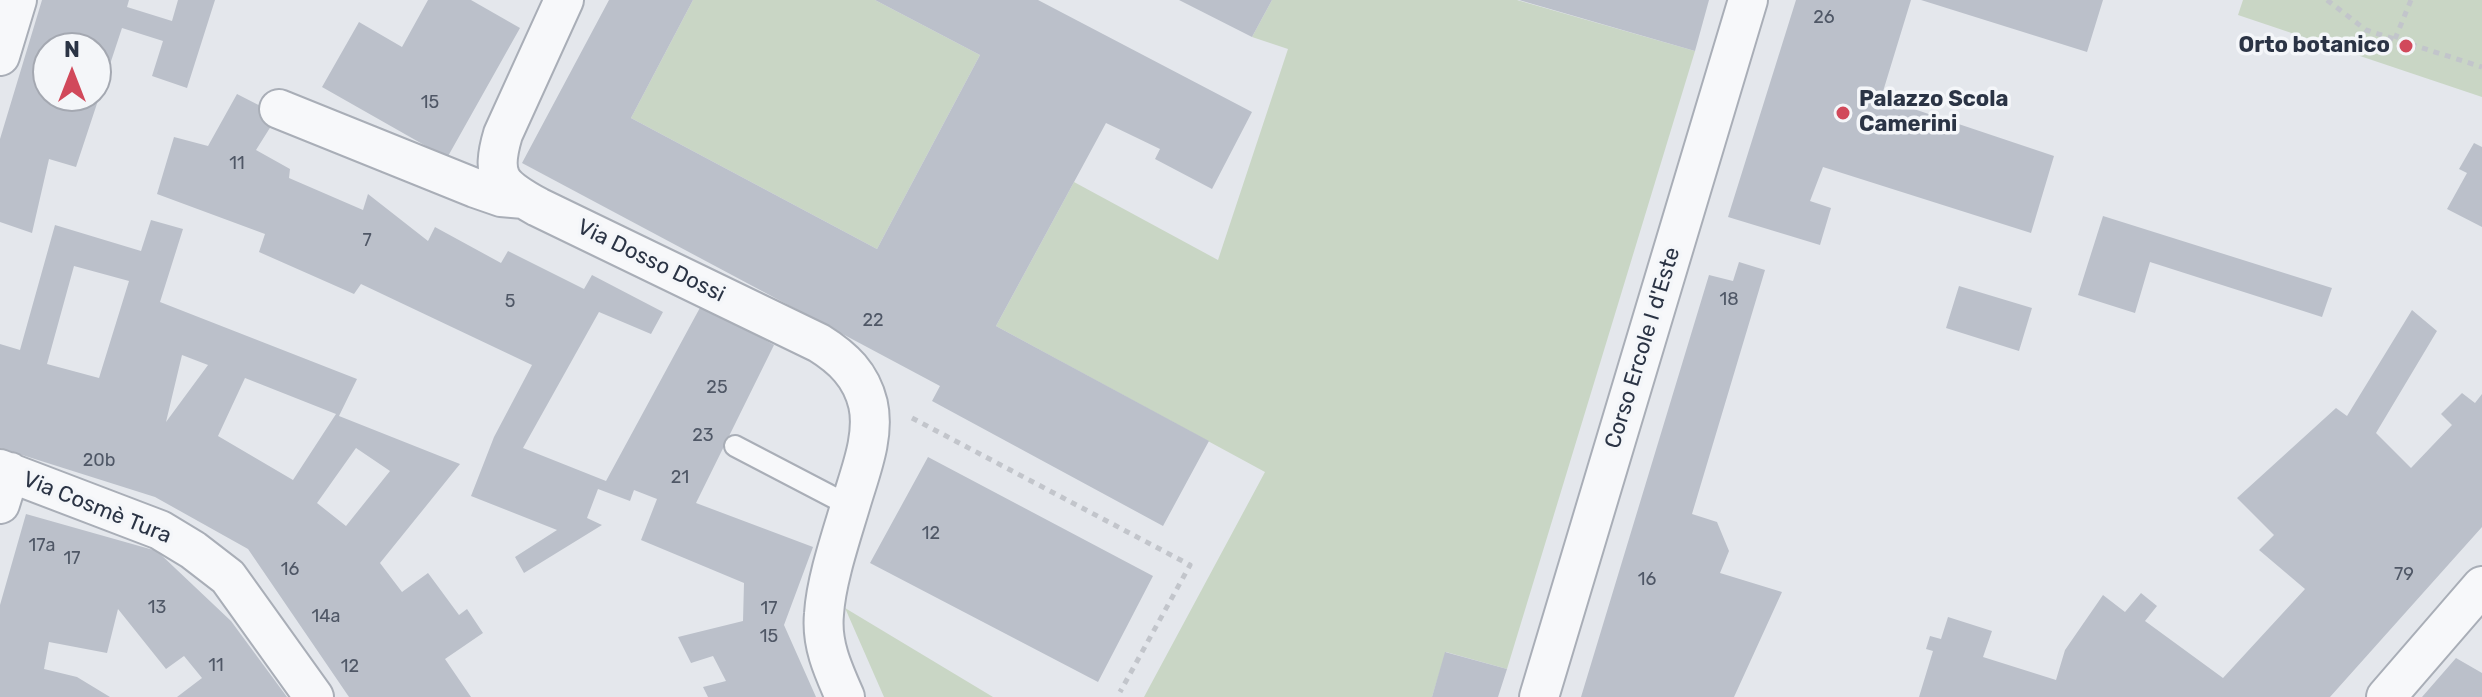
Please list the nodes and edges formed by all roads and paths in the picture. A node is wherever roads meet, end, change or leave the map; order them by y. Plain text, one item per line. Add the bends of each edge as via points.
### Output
1 (17, 0) edge
2 (564, 0) edge
3 (1748, 0) edge
4 (2327, 0) edge
5 (2411, 0) edge
6 (2395, 39) junction
7 (0, 56) edge
8 (2482, 67) edge
9 (279, 109) dead end
10 (524, 199) junction
11 (864, 393) junction
12 (735, 446) dead end
13 (3, 482) edge
14 (850, 506) junction
15 (2482, 586) edge
16 (2467, 630) edge
17 (1120, 692) dead end
18 (314, 697) edge
19 (845, 697) edge
20 (1539, 697) edge
21 (2386, 697) edge

1 - 7 street
2 - 10 street, Via Dosso Dossi via 496,157 503,182
3 - 20 street, Corso Ercole I d'Este
4 - 6 path via 2366,30
5 - 6 path
6 - 8 path
9 - 10 street, Via Dosso Dossi via 475,188
10 - 11 street, Via Dosso Dossi via 839,356
11 - 14 street via 870,424
11 - 17 path via 1190,565
12 - 14 lane
13 - 18 street, Via Cosmè Tura via 160,530 193,550 228,577
14 - 19 street via 823,618 830,665
15 - 16 street
16 - 21 street

